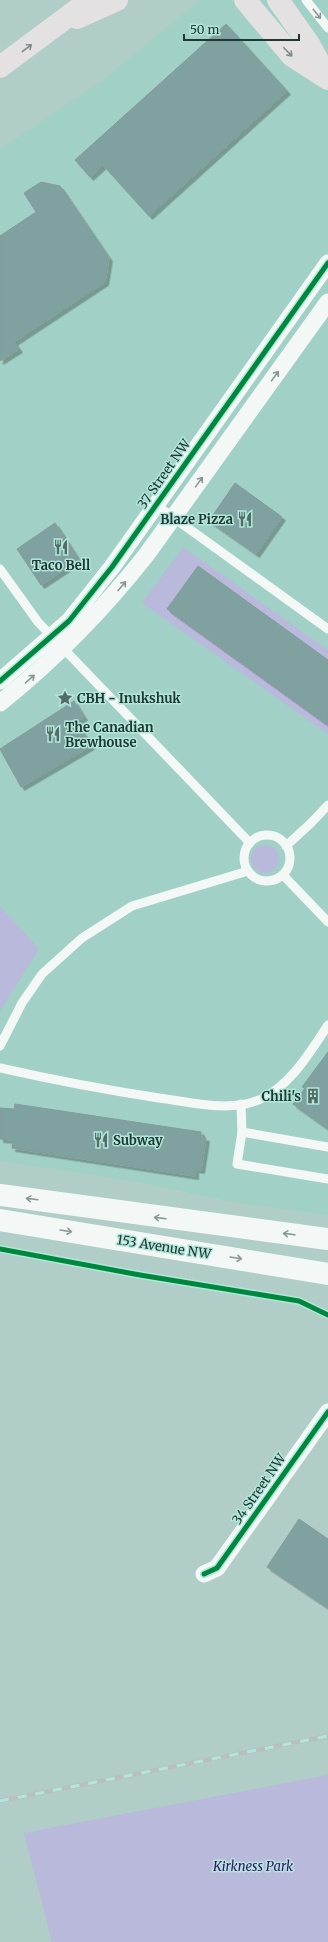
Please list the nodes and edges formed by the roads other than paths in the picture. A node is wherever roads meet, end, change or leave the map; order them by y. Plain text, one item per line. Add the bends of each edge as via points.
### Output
1 (90, 0) edge
2 (117, 0) edge
3 (237, 0) edge
4 (278, 0) edge
5 (306, 0) edge
6 (251, 8) edge
7 (54, 28) junction
8 (328, 28) edge
9 (0, 67) edge
10 (328, 79) edge
11 (328, 263) edge
12 (328, 302) edge
13 (156, 505) junction
14 (174, 518) junction
15 (0, 569) edge
16 (328, 629) edge
17 (58, 643) junction
18 (0, 681) edge
19 (0, 704) edge
20 (328, 805) edge
21 (250, 843) junction
22 (286, 846) junction
23 (248, 871) junction
24 (283, 875) junction
25 (328, 922) edge
26 (328, 1025) edge
27 (0, 1046) edge
28 (0, 1068) edge
29 (240, 1104) junction
30 (242, 1132) junction
31 (328, 1147) edge
32 (328, 1179) edge
33 (0, 1195) edge
34 (0, 1220) edge
35 (328, 1239) edge
36 (294, 1268) junction
37 (328, 1274) edge
38 (328, 1288) edge
39 (328, 1412) edge
40 (204, 1574) dead end

1 - 7 main road
2 - 7 main road
3 - 6 main road
4 - 10 main road via 309,44
5 -> 8 lane
6 -> 10 main road via 292,56
9 -> 7 main road
11 - 13 street, 37 Street NW
14 -> 12 street, 37 Street NW
13 - 14 lane
13 - 17 street, 37 Street NW via 69,621
14 - 16 lane
17 -> 14 street, 37 Street NW via 122,586
15 - 17 lane via 38,622
17 - 18 street, 37 Street NW
19 -> 17 street, 37 Street NW
17 - 21 lane
20 - 22 lane
21 - 22 lane via 264,836 280,840
21 - 23 lane via 244,854 244,863
22 - 24 lane via 289,861
23 - 24 lane via 260,880 268,881
23 - 27 lane via 132,906 86,934 42,974 22,1003
24 - 25 lane
26 - 29 lane via 284,1084 260,1099
28 - 29 lane via 72,1084 146,1096 208,1105
29 - 30 lane
30 - 31 lane
30 - 32 lane via 237,1164
35 -> 33 main road
34 -> 36 main road, 153 Avenue NW
36 - 37 main road, 153 Avenue NW
36 - 38 main road
39 - 40 street, 34 Street NW via 217,1568

